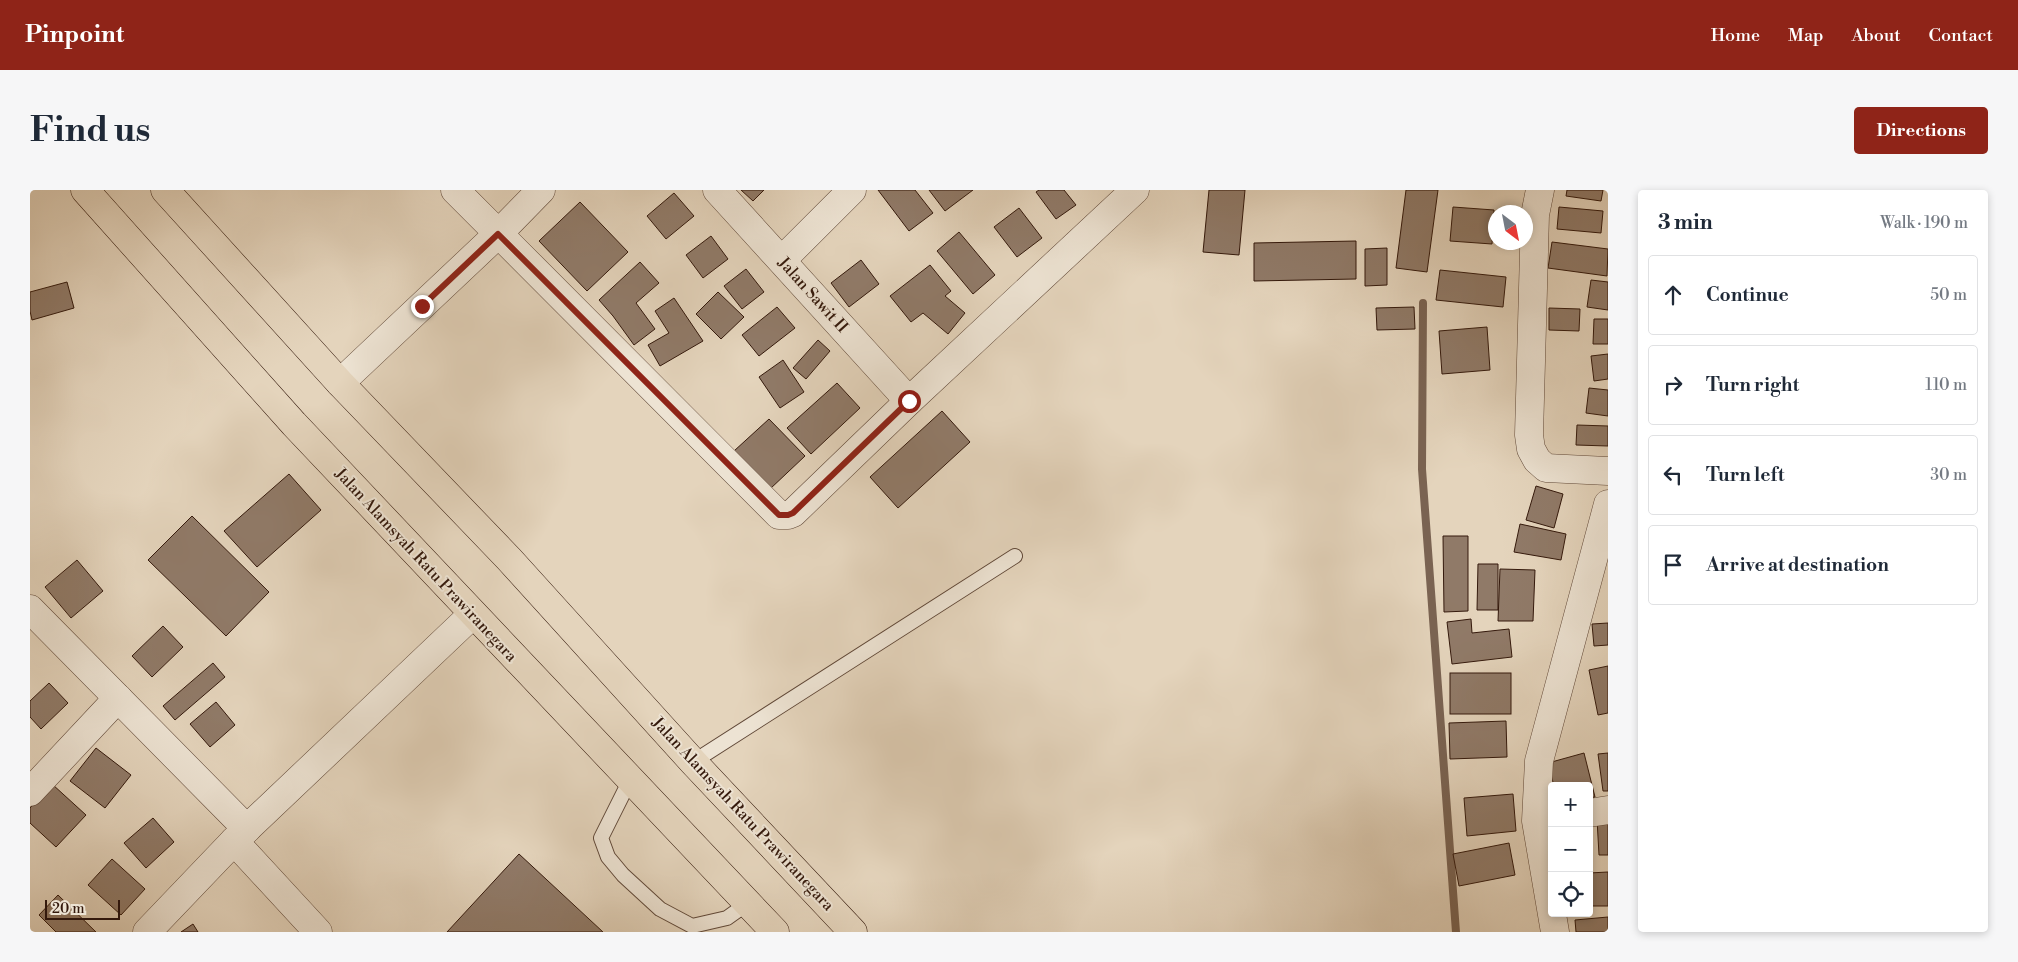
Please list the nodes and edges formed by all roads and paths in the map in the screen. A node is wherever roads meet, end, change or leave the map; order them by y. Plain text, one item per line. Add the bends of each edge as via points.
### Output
1 (85, 190) edge
2 (165, 190) edge
3 (456, 190) edge
4 (542, 190) edge
5 (717, 190) edge
6 (852, 190) edge
7 (1540, 190) edge
8 (1120, 195) edge
9 (498, 234) junction
10 (782, 260) junction
11 (340, 383) junction
12 (909, 401) junction
13 (1608, 471) edge
14 (1608, 504) edge
15 (1015, 556) dead end
16 (30, 609) edge
17 (472, 614) junction
18 (118, 698) junction
19 (693, 762) junction
20 (630, 780) junction
21 (30, 792) edge
22 (1608, 810) edge
23 (1593, 812) edge
24 (1544, 820) edge
25 (241, 835) junction
26 (748, 903) junction
27 (147, 932) edge
28 (318, 932) edge
29 (775, 932) edge
30 (853, 932) edge
31 (1555, 932) edge

1 - 17 highway, Jalan Alamsyah Ratu Prawiranegara via 294,424
2 - 11 highway, Jalan Alamsyah Ratu Prawiranegara
3 - 9 street
4 - 9 street
5 - 10 street, Jalan Sawit II
6 - 10 street
7 - 13 street via 1535,215 1531,449 1546,468
8 - 12 street
9 - 11 street
9 - 12 street via 779,515 793,513
10 - 12 street, Jalan Sawit II
11 - 19 highway, Jalan Alamsyah Ratu Prawiranegara via 509,559
14 - 24 street via 1539,761
15 - 19 lane
16 - 18 street
17 - 20 highway, Jalan Alamsyah Ratu Prawiranegara
17 - 25 street
18 - 21 street
18 - 25 street
19 - 30 highway, Jalan Alamsyah Ratu Prawiranegara
20 - 26 highway, Jalan Alamsyah Ratu Prawiranegara
20 - 26 lane via 601,838 608,858 623,876 660,909 692,926 727,918
22 - 23 street
24 - 31 street
25 - 27 street
25 - 28 street
26 - 29 highway, Jalan Alamsyah Ratu Prawiranegara

